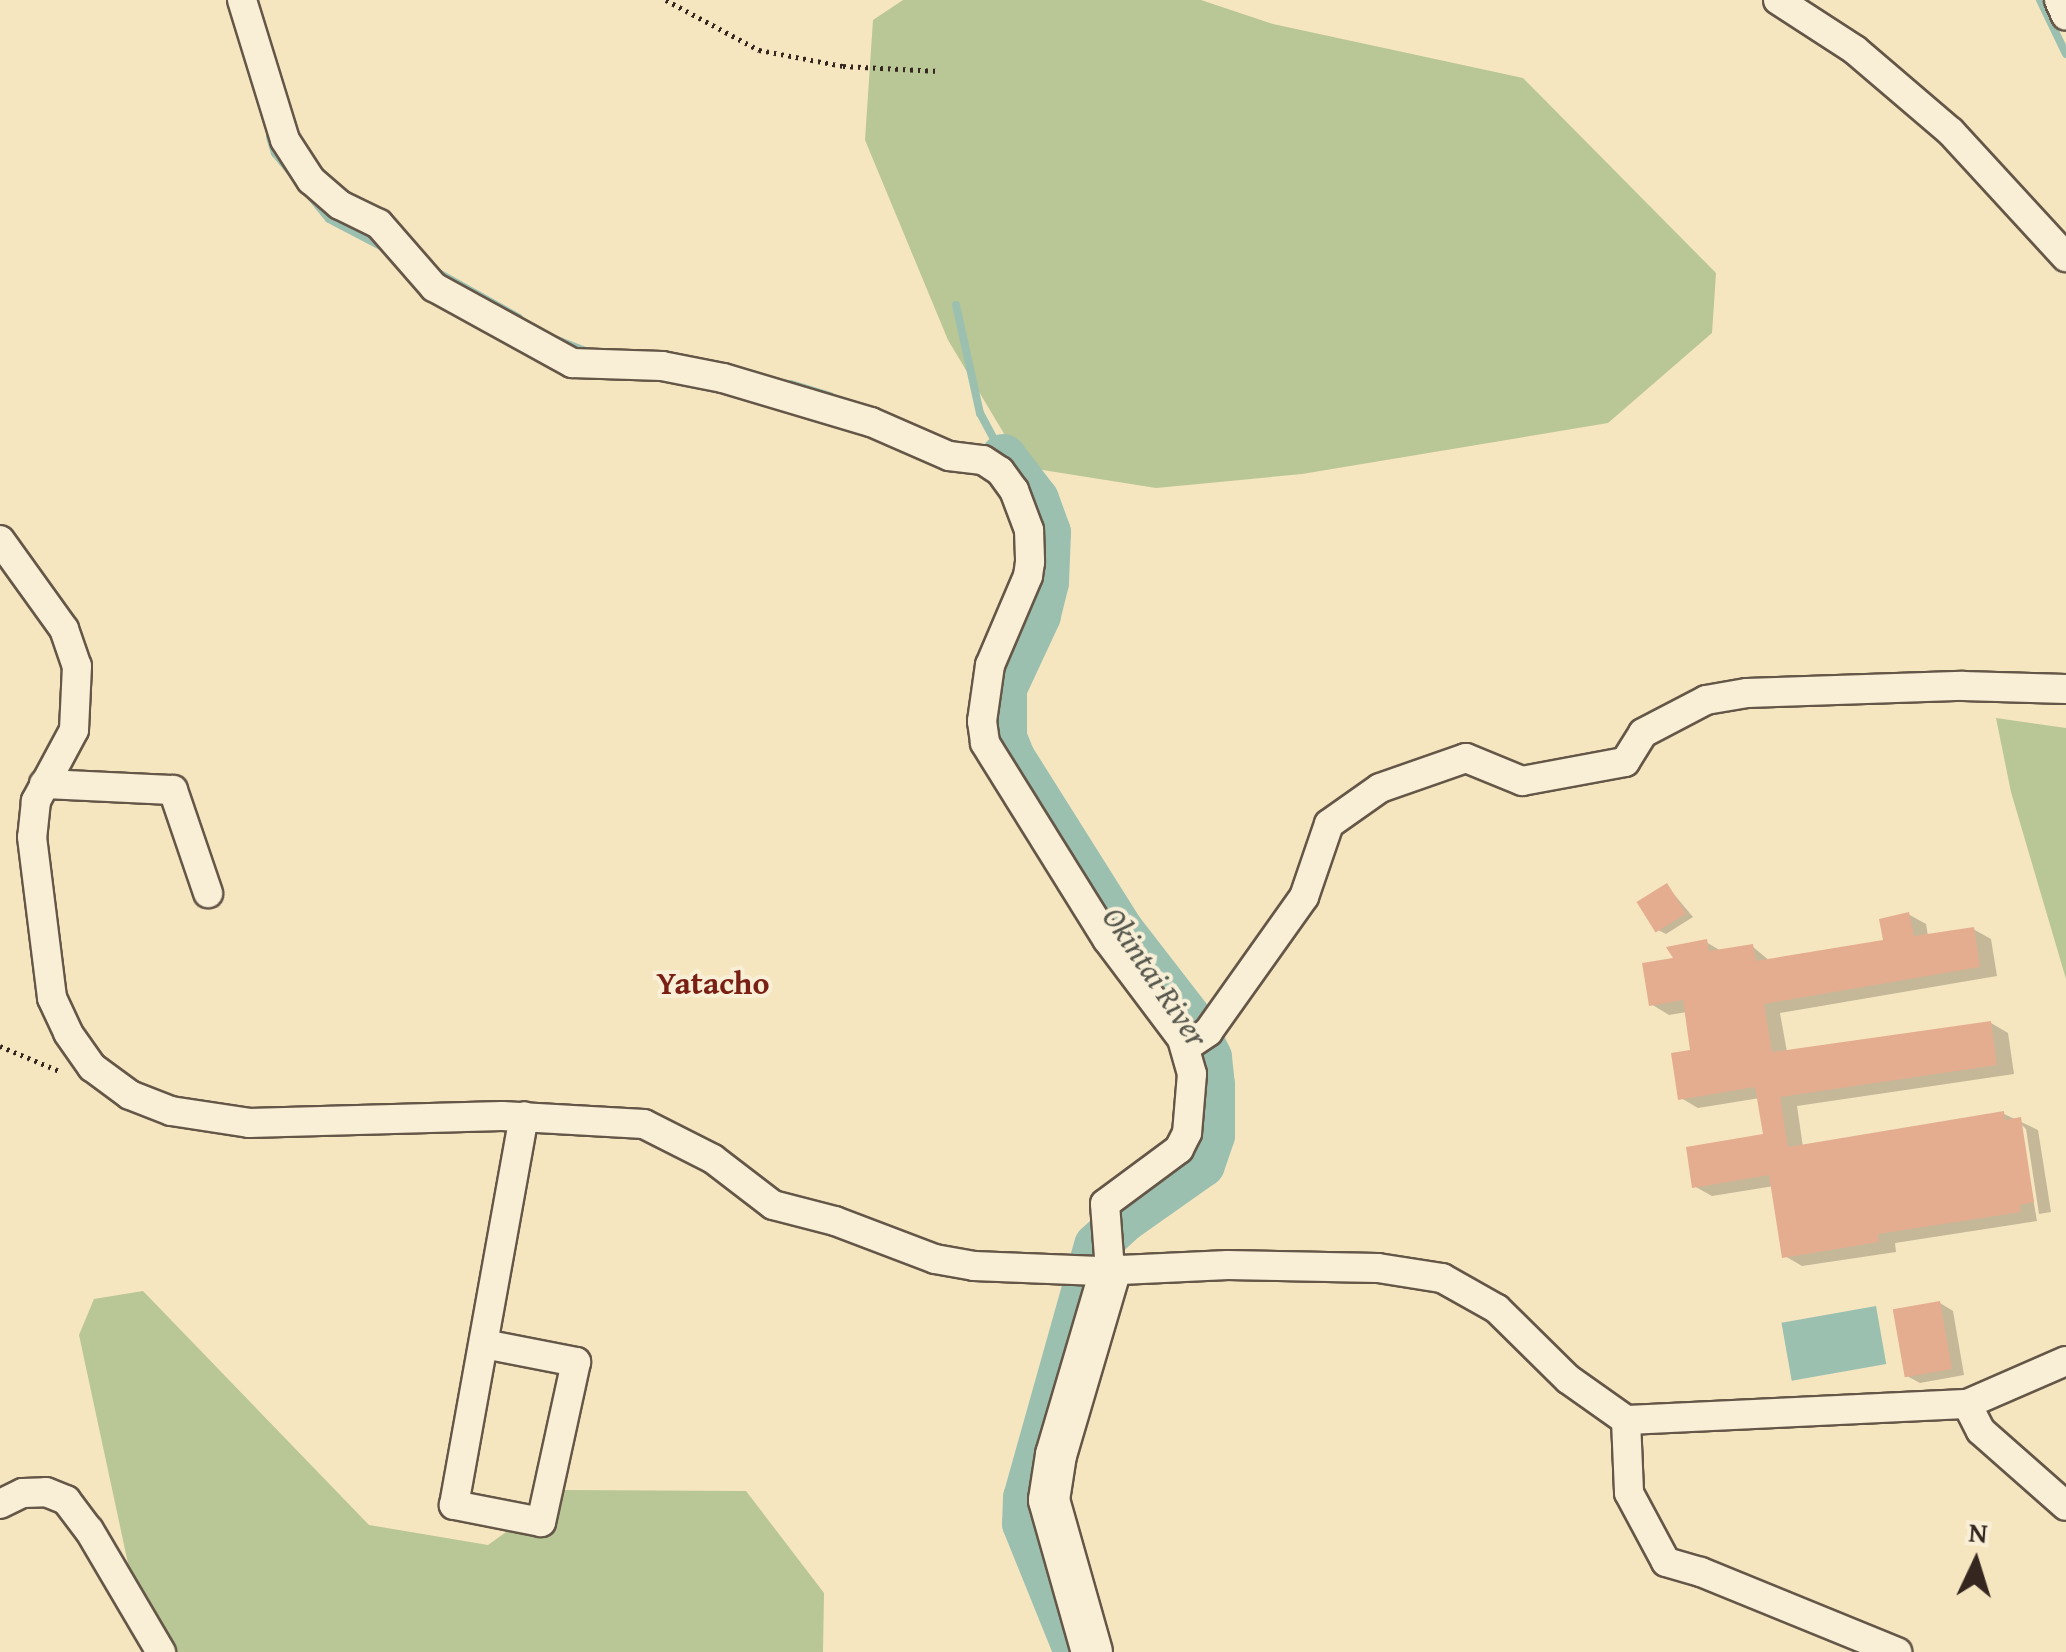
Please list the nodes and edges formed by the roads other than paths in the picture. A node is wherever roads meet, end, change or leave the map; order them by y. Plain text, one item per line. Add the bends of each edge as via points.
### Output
1 (242, 0) edge
2 (1778, 0) edge
3 (2059, 0) edge
4 (2066, 16) edge
5 (2066, 257) edge
6 (0, 540) edge
7 (2066, 689) edge
8 (44, 784) junction
9 (208, 894) dead end
10 (1197, 1040) junction
11 (524, 1116) junction
12 (1100, 1257) junction
13 (484, 1344) junction
14 (2066, 1361) edge
15 (1967, 1404) junction
16 (1626, 1420) junction
17 (0, 1504) edge
18 (2066, 1506) edge
19 (161, 1652) edge
20 (1092, 1652) edge
21 (1897, 1652) edge

1 - 10 street via 285,140 324,194 389,235 434,287 572,363 686,368 871,422 1000,471 1022,505 1030,562 990,665 985,743 1108,938
2 - 5 street via 1854,50 1951,132
3 - 4 street
6 - 8 street via 64,629 78,666 74,730
7 - 10 street via 1747,693 1706,700 1644,733 1625,762 1522,781 1466,758 1380,788 1329,824 1304,897
8 - 9 street via 173,790
8 - 11 street via 32,837 52,998 92,1068 130,1095 170,1111 249,1123
10 - 12 street via 1186,1133 1171,1156 1105,1204
11 - 12 street via 644,1124 713,1159 774,1204 935,1259
11 - 13 street
12 - 16 street via 1378,1268 1442,1278 1498,1308 1568,1379
12 - 20 street via 1048,1500
13 - 13 street via 454,1506 541,1522 576,1362
14 - 15 street
15 - 16 street
15 - 18 street via 1982,1431
16 - 21 street via 1629,1493 1666,1562
17 - 19 street via 23,1493 66,1500

